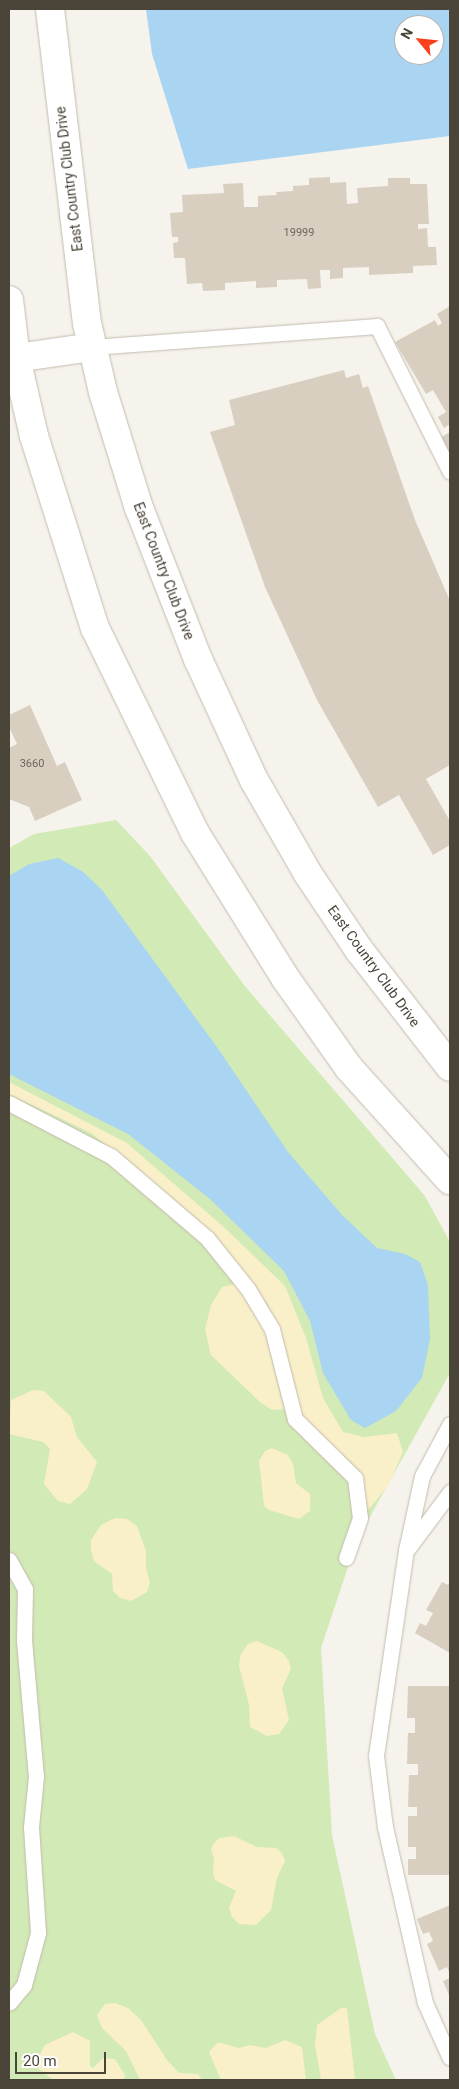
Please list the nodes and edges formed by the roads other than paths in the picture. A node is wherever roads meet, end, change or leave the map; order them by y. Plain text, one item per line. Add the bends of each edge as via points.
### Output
1 (50, 9) edge
2 (9, 300) edge
3 (92, 347) junction
4 (11, 360) edge
5 (450, 472) edge
6 (450, 1067) edge
7 (9, 1103) edge
8 (450, 1180) edge
9 (450, 1427) edge
10 (450, 1492) edge
11 (406, 1550) junction
12 (346, 1558) dead end
13 (9, 1560) edge
14 (9, 2003) edge
15 (450, 2058) edge

1 - 3 street, East Country Club Drive
2 - 4 street
3 - 4 street
3 - 5 lane via 377,326
3 - 6 street, East Country Club Drive via 139,508 198,660 254,780 308,874 359,950
4 - 8 street via 95,628 195,833 286,979 349,1068
7 - 12 lane via 111,1156 207,1238 248,1289 272,1329 295,1419 355,1478 360,1518
9 - 11 lane via 422,1476
10 - 11 lane
11 - 15 lane via 376,1756 385,1827 425,2003
13 - 14 lane via 25,1589 24,1640 36,1776 31,1827 38,1933 24,1984

